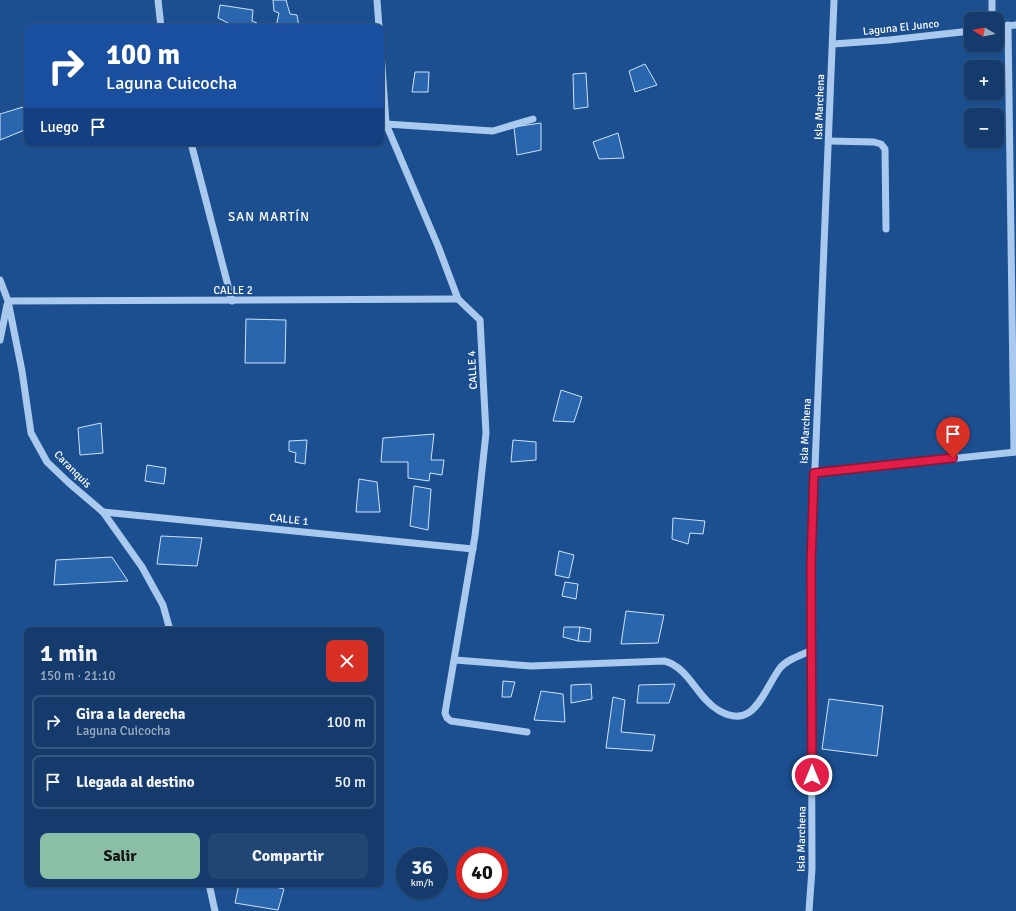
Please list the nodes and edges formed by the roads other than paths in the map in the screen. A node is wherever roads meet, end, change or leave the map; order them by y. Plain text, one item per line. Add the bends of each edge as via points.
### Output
1 (158, 0) edge
2 (377, 0) edge
3 (834, 0) edge
4 (992, 0) edge
5 (992, 12) edge
6 (161, 24) edge
7 (379, 24) edge
8 (1012, 25) edge
9 (964, 32) edge
10 (832, 44) junction
11 (384, 95) edge
12 (533, 119) dead end
13 (386, 124) junction
14 (829, 141) junction
15 (192, 146) edge
16 (886, 229) dead end
17 (0, 280) edge
18 (458, 299) junction
19 (8, 301) junction
20 (232, 301) junction
21 (0, 340) edge
22 (1015, 452) edge
23 (814, 473) junction
24 (103, 512) junction
25 (473, 549) junction
26 (169, 627) edge
27 (812, 650) junction
28 (455, 660) junction
29 (526, 732) dead end
30 (210, 887) edge
31 (215, 911) edge
32 (808, 911) edge

1 - 6 street
2 - 7 street
3 - 10 street, Isla Marchena
4 - 5 street
8 - 22 street
9 - 10 street, Laguna El Junco
10 - 14 street, Isla Marchena
11 - 13 street, CALLE 4
12 - 13 street via 493,131
13 - 18 street, CALLE 4
14 - 16 street via 874,142 881,144 885,149
14 - 23 street, Isla Marchena
15 - 20 street
17 - 19 street, Caranquis
18 - 20 street, CALLE 2
18 - 25 street, CALLE 4 via 480,320 486,433
19 - 20 street, CALLE 2
19 - 21 street
19 - 24 street, Caranquis via 31,433 47,462
22 - 23 street
23 - 27 street, Isla Marchena
24 - 25 street, CALLE 1
24 - 26 street, Caranquis via 142,567 163,605
25 - 28 street, CALLE 4
27 - 28 street via 781,667 752,711 736,718 716,709 676,665 664,661 531,666
27 - 32 street, Isla Marchena via 812,869
28 - 29 street, CALLE 4 via 445,708 447,718 451,721
30 - 31 street

